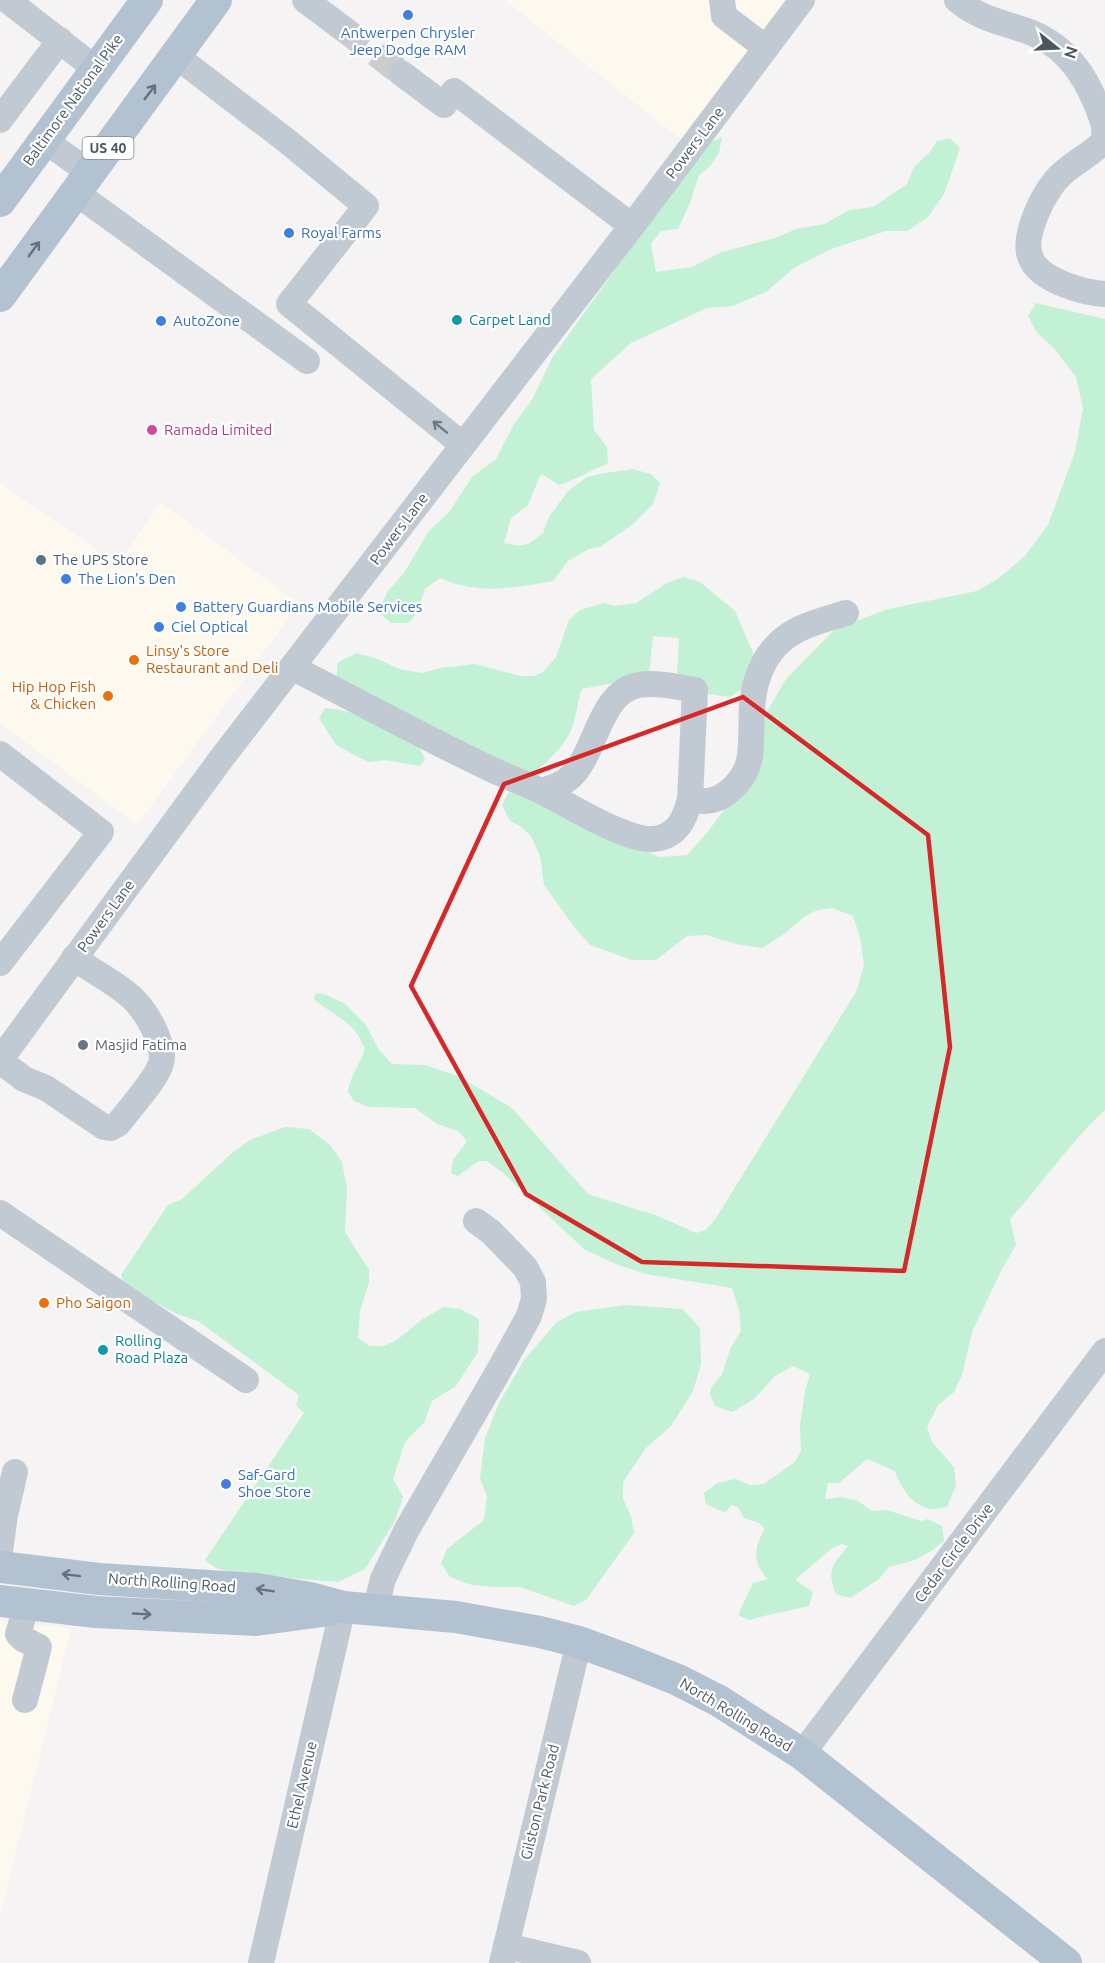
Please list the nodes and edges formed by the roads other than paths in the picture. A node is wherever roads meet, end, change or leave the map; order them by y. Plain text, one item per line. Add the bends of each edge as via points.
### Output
1 (7, 0) edge
2 (147, 0) edge
3 (216, 0) edge
4 (305, 0) edge
5 (802, 0) edge
6 (957, 0) edge
7 (727, 5) edge
8 (345, 30) tunnel mouth
9 (60, 40) junction
10 (766, 48) junction
11 (176, 56) junction
12 (96, 69) junction
13 (401, 73) tunnel mouth
14 (0, 120) edge
15 (44, 140) junction
16 (83, 183) junction
17 (0, 200) edge
18 (632, 226) junction
19 (1105, 294) edge
20 (0, 296) edge
21 (307, 361) dead end
22 (463, 445) junction
23 (846, 613) dead end
24 (293, 668) junction
25 (0, 754) edge
26 (542, 791) junction
27 (690, 799) junction
28 (74, 958) junction
29 (0, 963) edge
30 (0, 1060) edge
31 (0, 1214) edge
32 (476, 1221) dead end
33 (1105, 1351) edge
34 (246, 1380) dead end
35 (15, 1473) dead end
36 (0, 1551) edge
37 (0, 1567) edge
38 (13, 1602) edge
39 (343, 1607) junction
40 (375, 1611) junction
41 (579, 1642) junction
42 (25, 1700) dead end
43 (802, 1754) junction
44 (504, 1954) edge
45 (261, 1963) edge
46 (578, 1963) edge
47 (1066, 1963) edge

1 - 9 street
2 - 12 main road, Baltimore National Pike
3 - 11 main road, US 40
4 - 8 street
5 - 10 street, Powers Lane
6 - 19 street via 971,12 1029,32 1053,46 1070,58 1086,84 1105,135 1102,143 1055,181 1036,214 1028,247 1040,271 1073,289
7 - 10 street
9 - 12 street
9 - 14 street
10 - 18 street, Powers Lane
16 -> 11 main road, US 40
22 -> 11 street via 289,304 366,206
12 - 15 main road, Baltimore National Pike
13 - 18 street via 444,105 454,91
15 - 16 street
15 - 17 main road, Baltimore National Pike
20 -> 16 main road, US 40
16 - 21 street
18 - 22 street, Powers Lane
22 - 24 street, Powers Lane
23 - 27 street via 800,629 779,642 756,683 750,758 745,772 736,786 722,796 705,801
24 - 26 street
24 - 28 street, Powers Lane
25 - 29 street via 101,832
26 - 27 street via 616,829 644,838 666,835 676,829 686,816
26 - 27 street via 568,779 579,766 620,694 629,687 647,684 695,690
28 - 30 street, Powers Lane
28 - 30 street via 119,985 141,1006 162,1051 157,1072 111,1128 24,1079
31 - 34 street
32 - 40 street via 525,1267 533,1282 534,1299 497,1375 406,1531 383,1579
33 - 43 street, Cedar Circle Drive
35 - 36 street
39 -> 37 main road, North Rolling Road via 257,1589
38 -> 39 main road, North Rolling Road via 96,1612 256,1620
38 - 42 street via 18,1634 39,1647
39 - 40 main road, North Rolling Road
39 - 45 street, Ethel Avenue
40 - 41 main road, North Rolling Road via 456,1617
41 - 43 main road, North Rolling Road via 678,1680 749,1718
41 - 44 street, Gilston Park Road
43 - 47 main road, North Rolling Road
44 - 46 street

